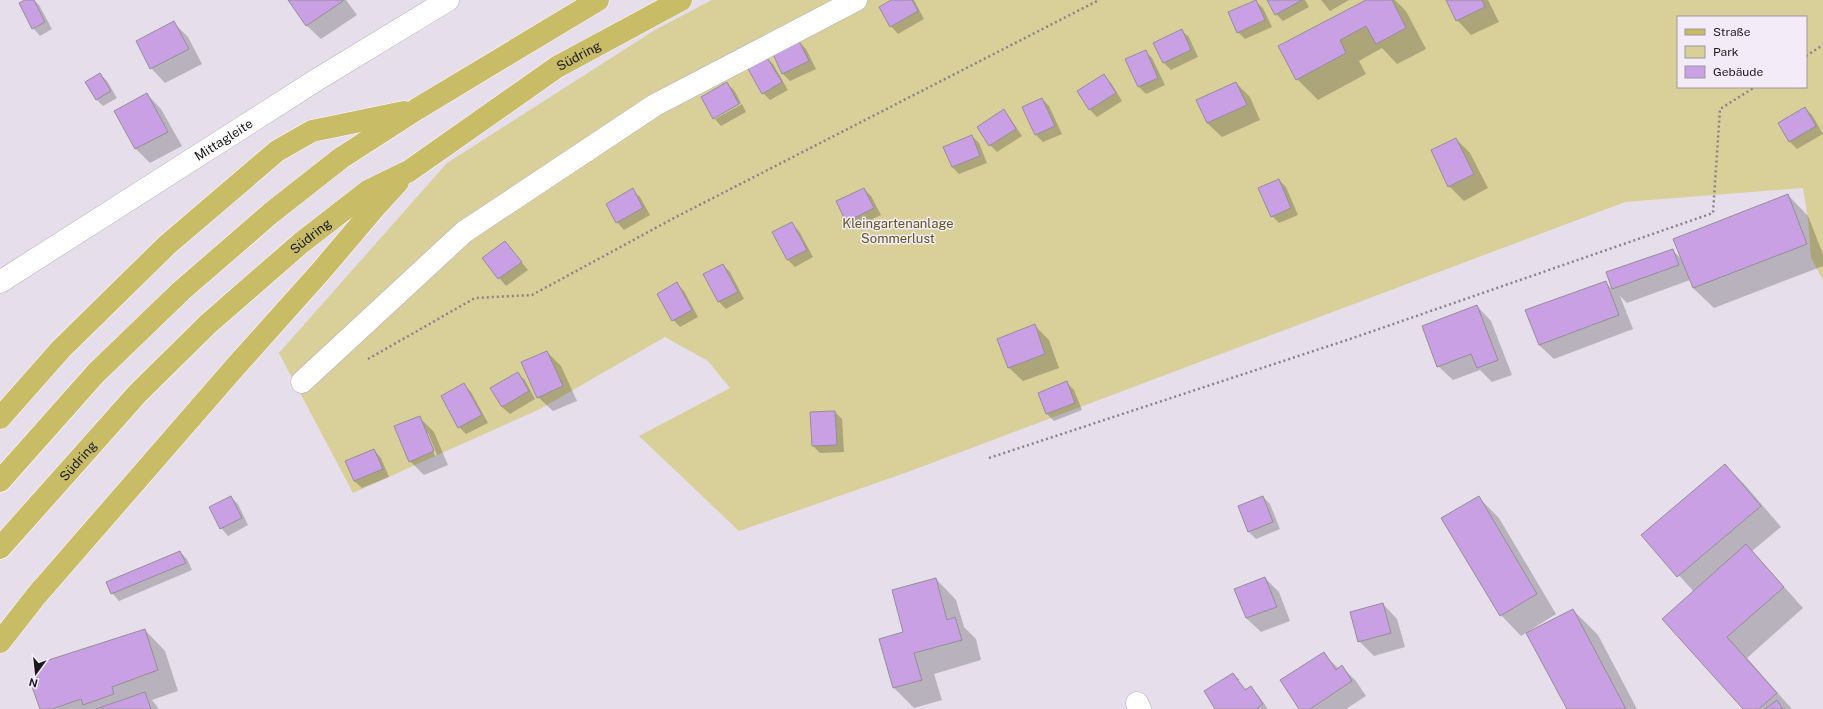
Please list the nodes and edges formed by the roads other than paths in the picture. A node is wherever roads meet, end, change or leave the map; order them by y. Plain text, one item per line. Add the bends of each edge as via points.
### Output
1 (448, 0) edge
2 (598, 0) edge
3 (681, 0) edge
4 (856, 0) edge
5 (417, 109) junction
6 (409, 171) junction
7 (0, 282) edge
8 (302, 382) dead end
9 (0, 418) edge
10 (0, 481) edge
11 (0, 548) edge
12 (0, 642) edge

1 - 7 street, Mittagleite
2 - 5 main road
3 - 6 main road, Südring via 557,67
4 - 8 street via 655,106 464,232
5 - 9 main road via 312,131 277,151 167,244 61,349
5 - 10 main road via 340,158 271,213 181,291 96,373
6 - 11 main road, Südring via 368,192 301,243 208,324 138,394
6 - 12 main road via 46,584

